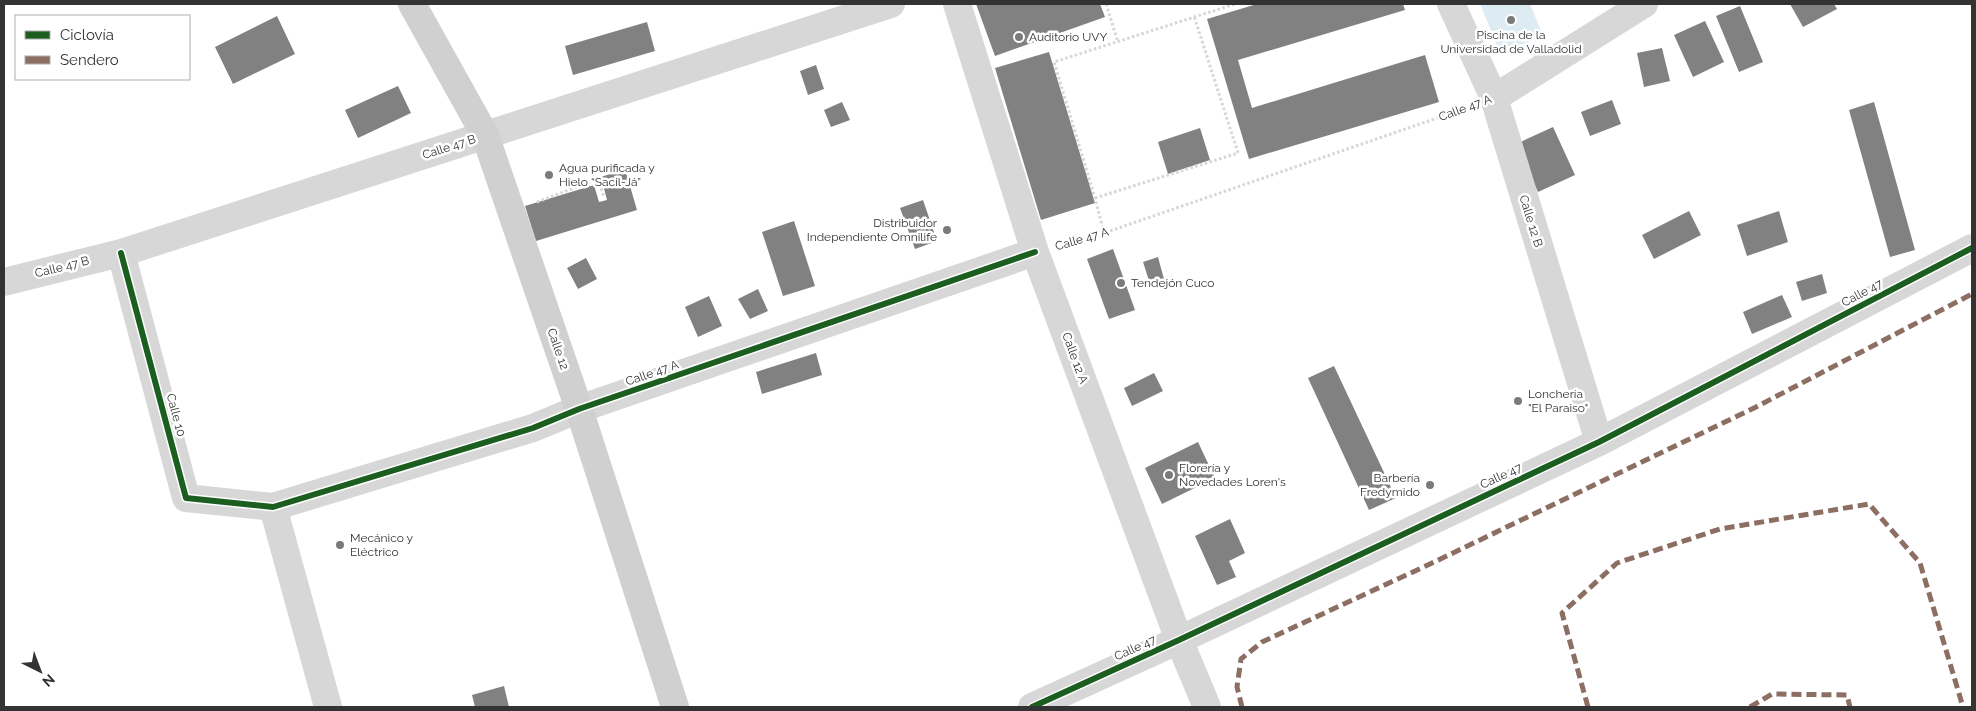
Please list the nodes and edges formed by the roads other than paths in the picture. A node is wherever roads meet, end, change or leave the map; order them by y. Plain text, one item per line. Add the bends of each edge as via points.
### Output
1 (412, 4) edge
2 (891, 4) edge
3 (957, 4) edge
4 (1451, 4) edge
5 (1644, 4) edge
6 (1494, 98) junction
7 (485, 135) junction
8 (1972, 248) edge
9 (1035, 252) junction
10 (121, 253) junction
11 (4, 282) edge
12 (579, 409) junction
13 (1599, 442) junction
14 (273, 507) junction
15 (1179, 640) junction
16 (328, 707) edge
17 (675, 707) edge
18 (1032, 707) edge
19 (1207, 707) edge

1 - 7 street, Calle 12
2 - 7 street, Calle 47 B
3 - 9 street, Calle 12 A
4 - 6 street, Calle 12 B
5 - 6 street, Calle 47 A
6 - 13 street, Calle 12 B
7 - 10 street, Calle 47 B
7 - 12 street, Calle 12
8 - 13 street, Calle 47
9 - 12 street, Calle 47 A
9 - 15 street, Calle 12 A
10 - 11 street, Calle 47 B
10 - 14 street, Calle 10 via 186,498
12 - 14 street, Calle 47 A via 533,428
12 - 17 street, Calle 12
13 - 15 street, Calle 47
14 - 16 street
15 - 18 street, Calle 47
15 - 19 street, Calle 12 A

